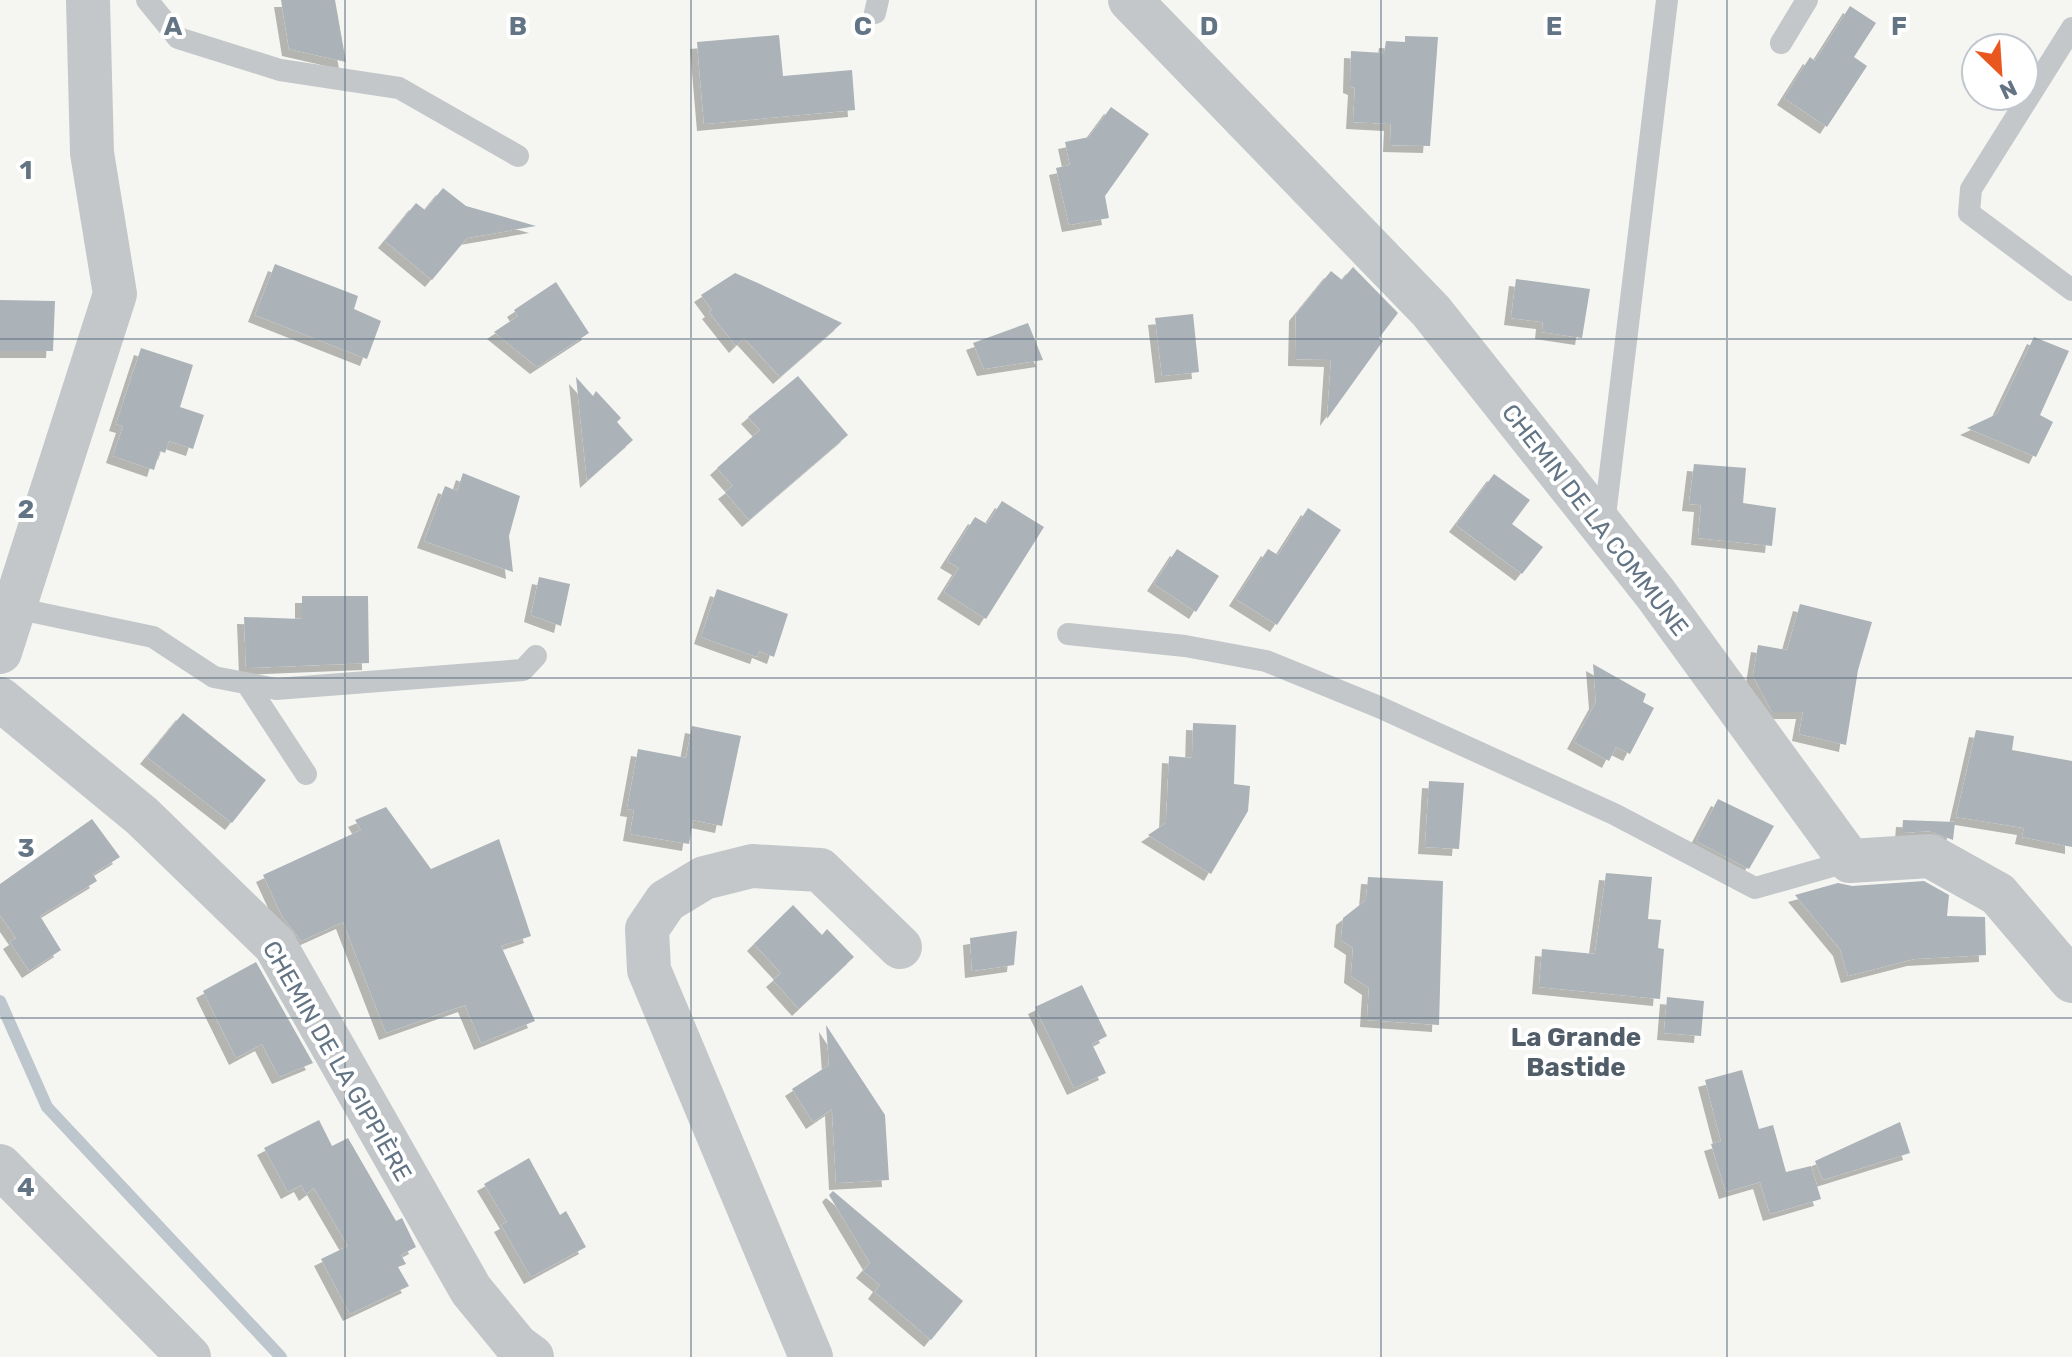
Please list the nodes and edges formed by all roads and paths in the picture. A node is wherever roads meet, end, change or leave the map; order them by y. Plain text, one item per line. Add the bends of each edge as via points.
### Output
1 (147, 0) edge
2 (1130, 0) edge
3 (1667, 0) edge
4 (1807, 0) edge
5 (96, 2) edge
6 (2072, 28) edge
7 (1781, 43) dead end
8 (518, 156) dead end
9 (2072, 290) edge
10 (1603, 529) junction
11 (15, 608) junction
12 (1068, 634) dead end
13 (0, 652) edge
14 (536, 656) dead end
15 (247, 684) junction
16 (0, 699) edge
17 (306, 774) dead end
18 (1850, 861) junction
19 (900, 947) dead end
20 (2072, 981) edge
21 (0, 1166) edge
22 (189, 1357) edge
23 (532, 1357) edge
24 (811, 1357) edge

1 - 8 lane via 178,38 280,70 399,88
2 - 10 street, CHEMIN DE LA COMMUNE via 1431,311
3 - 10 lane
4 - 7 lane
5 - 11 street via 92,153 115,294
6 - 9 lane via 1971,189 1969,213
10 - 18 street, CHEMIN DE LA COMMUNE
11 - 13 street
11 - 15 lane via 153,637 214,677
12 - 18 lane via 1266,661 1614,814 1755,888
14 - 15 lane via 523,670 276,689
15 - 17 lane
16 - 23 street, CHEMIN DE LA GIPPIÈRE via 142,816 275,945 471,1290
18 - 20 street via 1930,856 1998,894
19 - 24 street via 820,870 752,866 704,878 666,901 647,929 649,970
21 - 22 street

